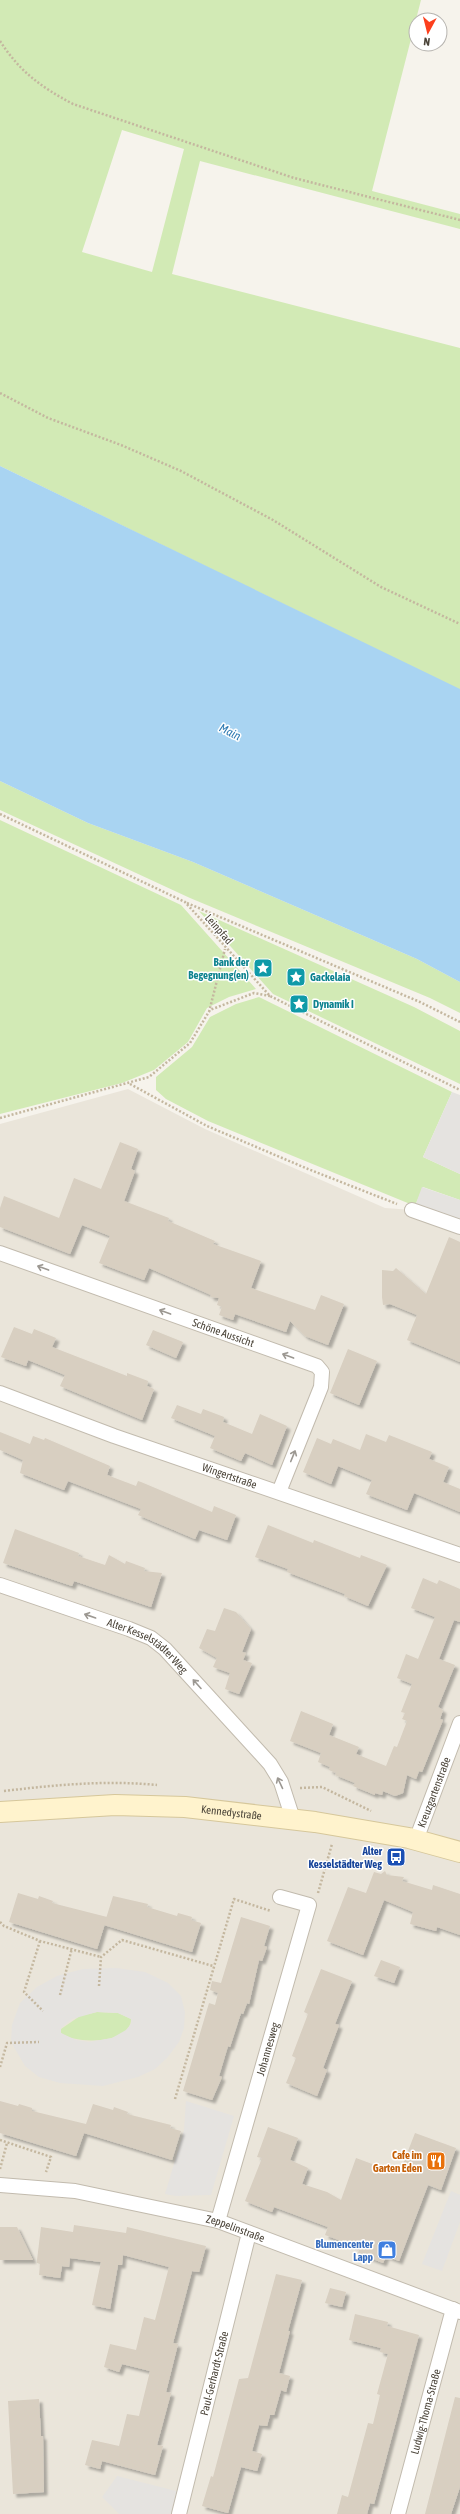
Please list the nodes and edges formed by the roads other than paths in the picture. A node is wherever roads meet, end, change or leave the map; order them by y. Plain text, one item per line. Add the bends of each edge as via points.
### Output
1 (412, 1210) road end
2 (460, 1227) edge
3 (0, 1253) edge
4 (0, 1393) edge
5 (278, 1492) junction
6 (460, 1556) edge
7 (0, 1585) edge
8 (460, 1723) edge
9 (0, 1812) edge
10 (293, 1820) junction
11 (416, 1840) junction
12 (460, 1852) edge
13 (280, 1897) road end
14 (0, 2185) edge
15 (218, 2221) junction
16 (249, 2232) junction
17 (456, 2310) edge
18 (179, 2514) edge
19 (398, 2514) edge

1 - 2 street
5 -> 3 street, Schöne Aussicht via 322,1387 322,1372 317,1366
4 - 5 street, Wingertstraße via 114,1436
5 - 6 street, Wingertstraße
10 -> 7 street, Alter Kesselstädter Weg via 281,1782 270,1764 165,1649 151,1638 128,1629
8 - 11 street, Kreuzgartenstraße
9 - 10 main road, Kennedystraße via 116,1804 185,1807
10 - 11 main road, Kennedystraße
11 - 12 main road, Kennedystraße
13 - 15 street, Johannesweg via 309,1905
14 - 15 street, Zeppelinstraße via 75,2191
15 - 16 street, Zeppelinstraße
16 - 17 street, Zeppelinstraße
16 - 18 street, Paul-Gerhardt-Straße
17 - 19 street, Ludwig-Thoma-Straße

